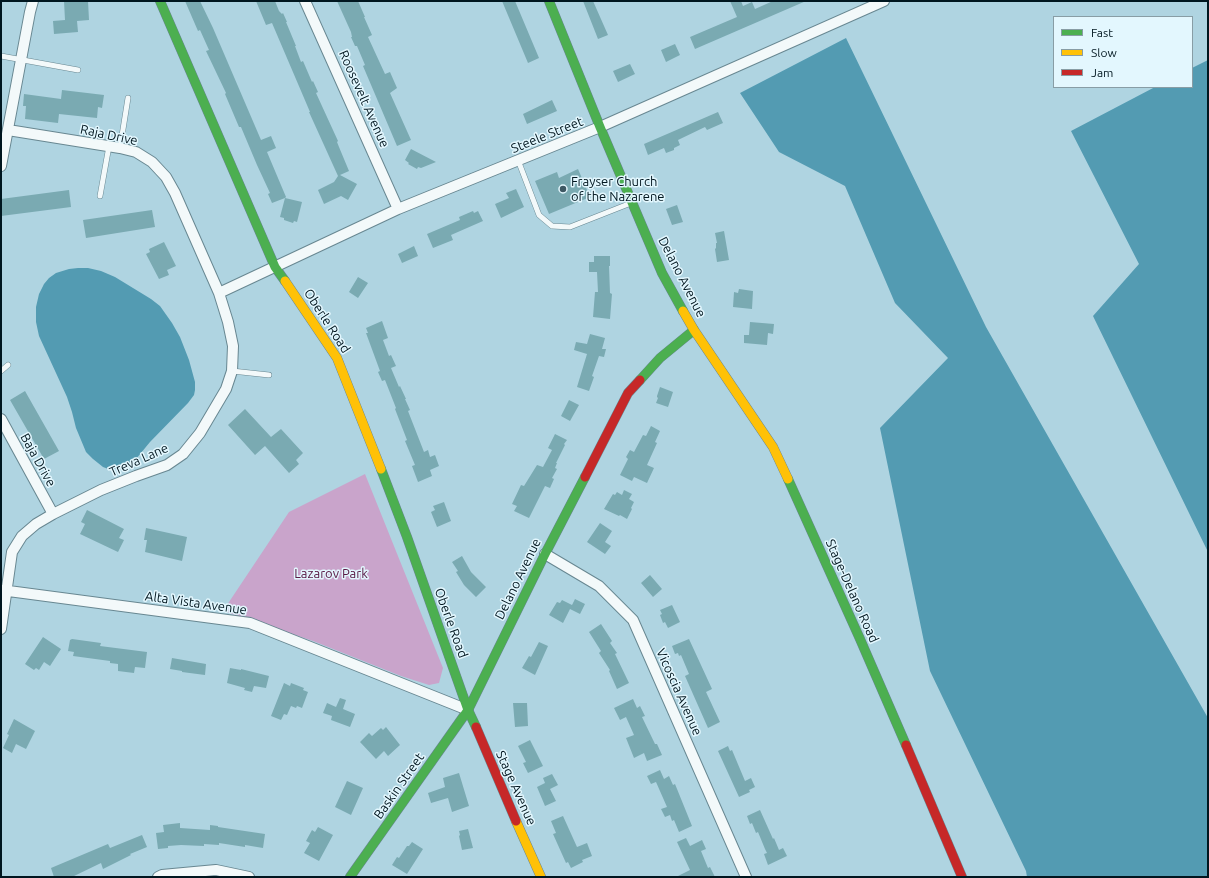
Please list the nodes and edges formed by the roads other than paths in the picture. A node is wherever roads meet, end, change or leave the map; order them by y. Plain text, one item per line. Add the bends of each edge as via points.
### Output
1 (33, 1) edge
2 (160, 1) edge
3 (305, 1) edge
4 (549, 1) edge
5 (884, 1) edge
6 (1, 56) edge
7 (21, 60) junction
8 (78, 70) dead end
9 (128, 98) dead end
10 (600, 127) junction
11 (8, 130) junction
12 (109, 146) junction
13 (120, 148) junction
14 (3, 152) edge
15 (518, 160) junction
16 (1, 166) edge
17 (100, 196) dead end
18 (632, 203) junction
19 (398, 209) junction
20 (275, 267) junction
21 (219, 293) junction
22 (694, 330) junction
23 (8, 365) dead end
24 (1, 371) edge
25 (232, 371) junction
26 (269, 375) dead end
27 (1, 419) edge
28 (53, 514) junction
29 (545, 554) junction
30 (4, 590) edge
31 (1, 629) edge
32 (468, 710) junction
33 (158, 877) edge
34 (249, 877) edge
35 (350, 877) edge
36 (541, 877) edge
37 (746, 877) edge
38 (962, 877) edge

1 - 7 street
2 - 20 street, Oberle Road
3 - 19 street, Roosevelt Avenue
4 - 10 street, Delano Avenue
5 - 10 street, Steele Street
6 - 7 lane
7 - 8 lane
7 - 11 street
9 - 13 lane
10 - 15 street, Steele Street
10 - 18 street, Delano Avenue
11 - 12 street, Raja Drive
11 - 14 street
12 - 13 street, Raja Drive
12 - 17 lane
13 - 21 street, Raja Drive via 136,152 152,162 166,177
14 - 16 street
15 - 18 lane via 539,215 552,226 570,227
15 - 19 street, Steele Street
18 - 22 street, Delano Avenue via 662,273
19 - 20 street, Steele Street
20 - 21 street, Steele Street
20 - 32 street, Oberle Road via 337,358 406,537
21 - 25 street, Treva Lane via 233,346
22 - 29 street, Delano Avenue via 660,358 628,393
22 - 38 street, Stage-Delano Road via 773,447 860,639
23 - 24 lane
25 - 26 lane
25 - 28 street, Treva Lane via 215,409 183,454
27 - 28 street, Baja Drive
28 - 30 street, Treva Lane via 22,536 12,552
29 - 32 street, Delano Avenue
29 - 37 street, Vicoscia Avenue via 599,586 633,620
30 - 31 street, Treva Lane
30 - 32 street, Alta Vista Avenue via 250,623
32 - 35 street, Baskin Street
32 - 36 street, Stage Avenue
33 - 34 street via 216,870

